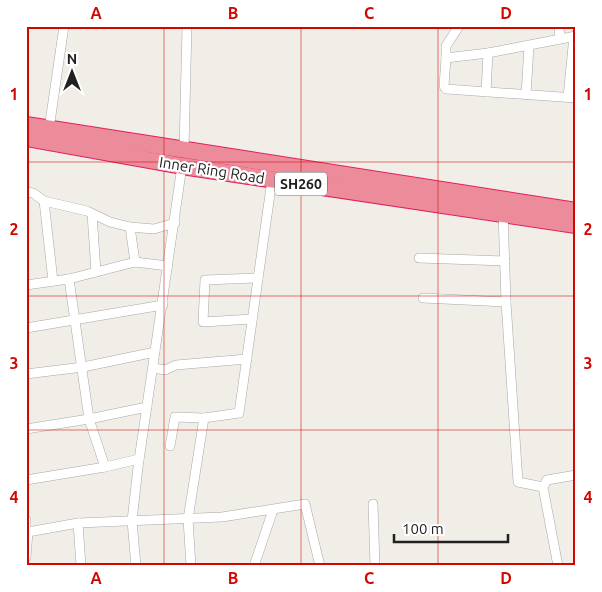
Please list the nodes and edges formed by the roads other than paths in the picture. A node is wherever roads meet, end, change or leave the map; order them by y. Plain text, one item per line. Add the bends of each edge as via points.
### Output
1 (64, 26) edge
2 (187, 26) edge
3 (459, 26) edge
4 (559, 26) edge
5 (575, 36) edge
6 (560, 39) junction
7 (530, 46) junction
8 (488, 54) junction
9 (446, 58) junction
10 (486, 92) junction
11 (526, 95) junction
12 (572, 98) edge
13 (26, 125) edge
14 (49, 129) junction
15 (26, 138) edge
16 (184, 149) junction
17 (182, 166) junction
18 (272, 180) junction
19 (26, 192) edge
20 (44, 201) junction
21 (576, 210) edge
22 (503, 212) junction
23 (92, 214) junction
24 (175, 223) junction
25 (576, 224) edge
26 (130, 227) junction
27 (419, 258) dead end
28 (505, 261) junction
29 (135, 262) junction
30 (168, 266) junction
31 (96, 272) junction
32 (258, 278) junction
33 (69, 279) junction
34 (53, 281) junction
35 (26, 285) edge
36 (423, 298) dead end
37 (506, 302) junction
38 (163, 305) junction
39 (252, 319) junction
40 (76, 320) junction
41 (26, 328) edge
42 (155, 352) junction
43 (247, 359) junction
44 (83, 367) junction
45 (153, 368) junction
46 (26, 374) edge
47 (147, 407) junction
48 (204, 418) junction
49 (89, 419) junction
50 (26, 428) edge
51 (170, 446) dead end
52 (139, 459) junction
53 (104, 468) junction
54 (576, 476) edge
55 (26, 480) edge
56 (543, 488) junction
57 (373, 504) dead end
58 (273, 510) junction
59 (188, 519) junction
60 (26, 520) edge
61 (132, 521) junction
62 (78, 523) junction
63 (27, 533) edge
64 (26, 557) edge
65 (81, 566) edge
66 (136, 566) edge
67 (191, 566) edge
68 (254, 566) edge
69 (320, 566) edge
70 (375, 566) edge
71 (558, 566) edge

1 - 14 street
2 - 16 street
3 - 9 street via 446,46
4 - 6 street
5 - 6 street
5 - 12 street
6 - 7 street
7 - 8 street
7 - 11 street
8 - 9 street
8 - 10 street
9 - 10 street via 446,89
10 - 11 street
11 - 12 street
13 - 14 highway, Inner Ring Road / SH260
14 - 16 highway, Inner Ring Road / SH260
15 - 17 highway, Inner Ring Road / SH260
16 - 21 highway, Inner Ring Road / SH260
17 - 18 highway, Inner Ring Road / SH260
17 - 24 street
18 - 22 highway, Inner Ring Road / SH260
18 - 32 street
19 - 20 street
20 - 23 street
20 - 34 street
22 - 25 highway, Inner Ring Road / SH260
22 - 28 street
23 - 26 street
23 - 31 street
24 - 26 street via 154,229
24 - 30 street
26 - 29 street
27 - 28 street
28 - 37 street
29 - 30 street
29 - 31 street
30 - 38 street
31 - 33 street
32 - 39 street
32 - 39 street via 204,280 203,322
33 - 34 street
33 - 40 street
34 - 35 street
36 - 37 street
37 - 56 street via 518,482
38 - 40 street
38 - 42 street
39 - 43 street
40 - 41 street
40 - 44 street
42 - 44 street
42 - 45 street
43 - 45 street via 176,365 165,370
43 - 48 street via 239,414
44 - 46 street
44 - 49 street
45 - 47 street
47 - 49 street
47 - 52 street
48 - 51 street via 175,417
48 - 59 street
49 - 50 street
49 - 53 street
52 - 53 street
52 - 61 street
53 - 55 street
54 - 56 street via 547,480
56 - 71 street
57 - 70 street
58 - 59 street via 222,518
58 - 68 street
58 - 69 street via 305,504
59 - 61 street
59 - 67 street
60 - 63 street
61 - 62 street
61 - 66 street
62 - 63 street
62 - 65 street
63 - 64 street

